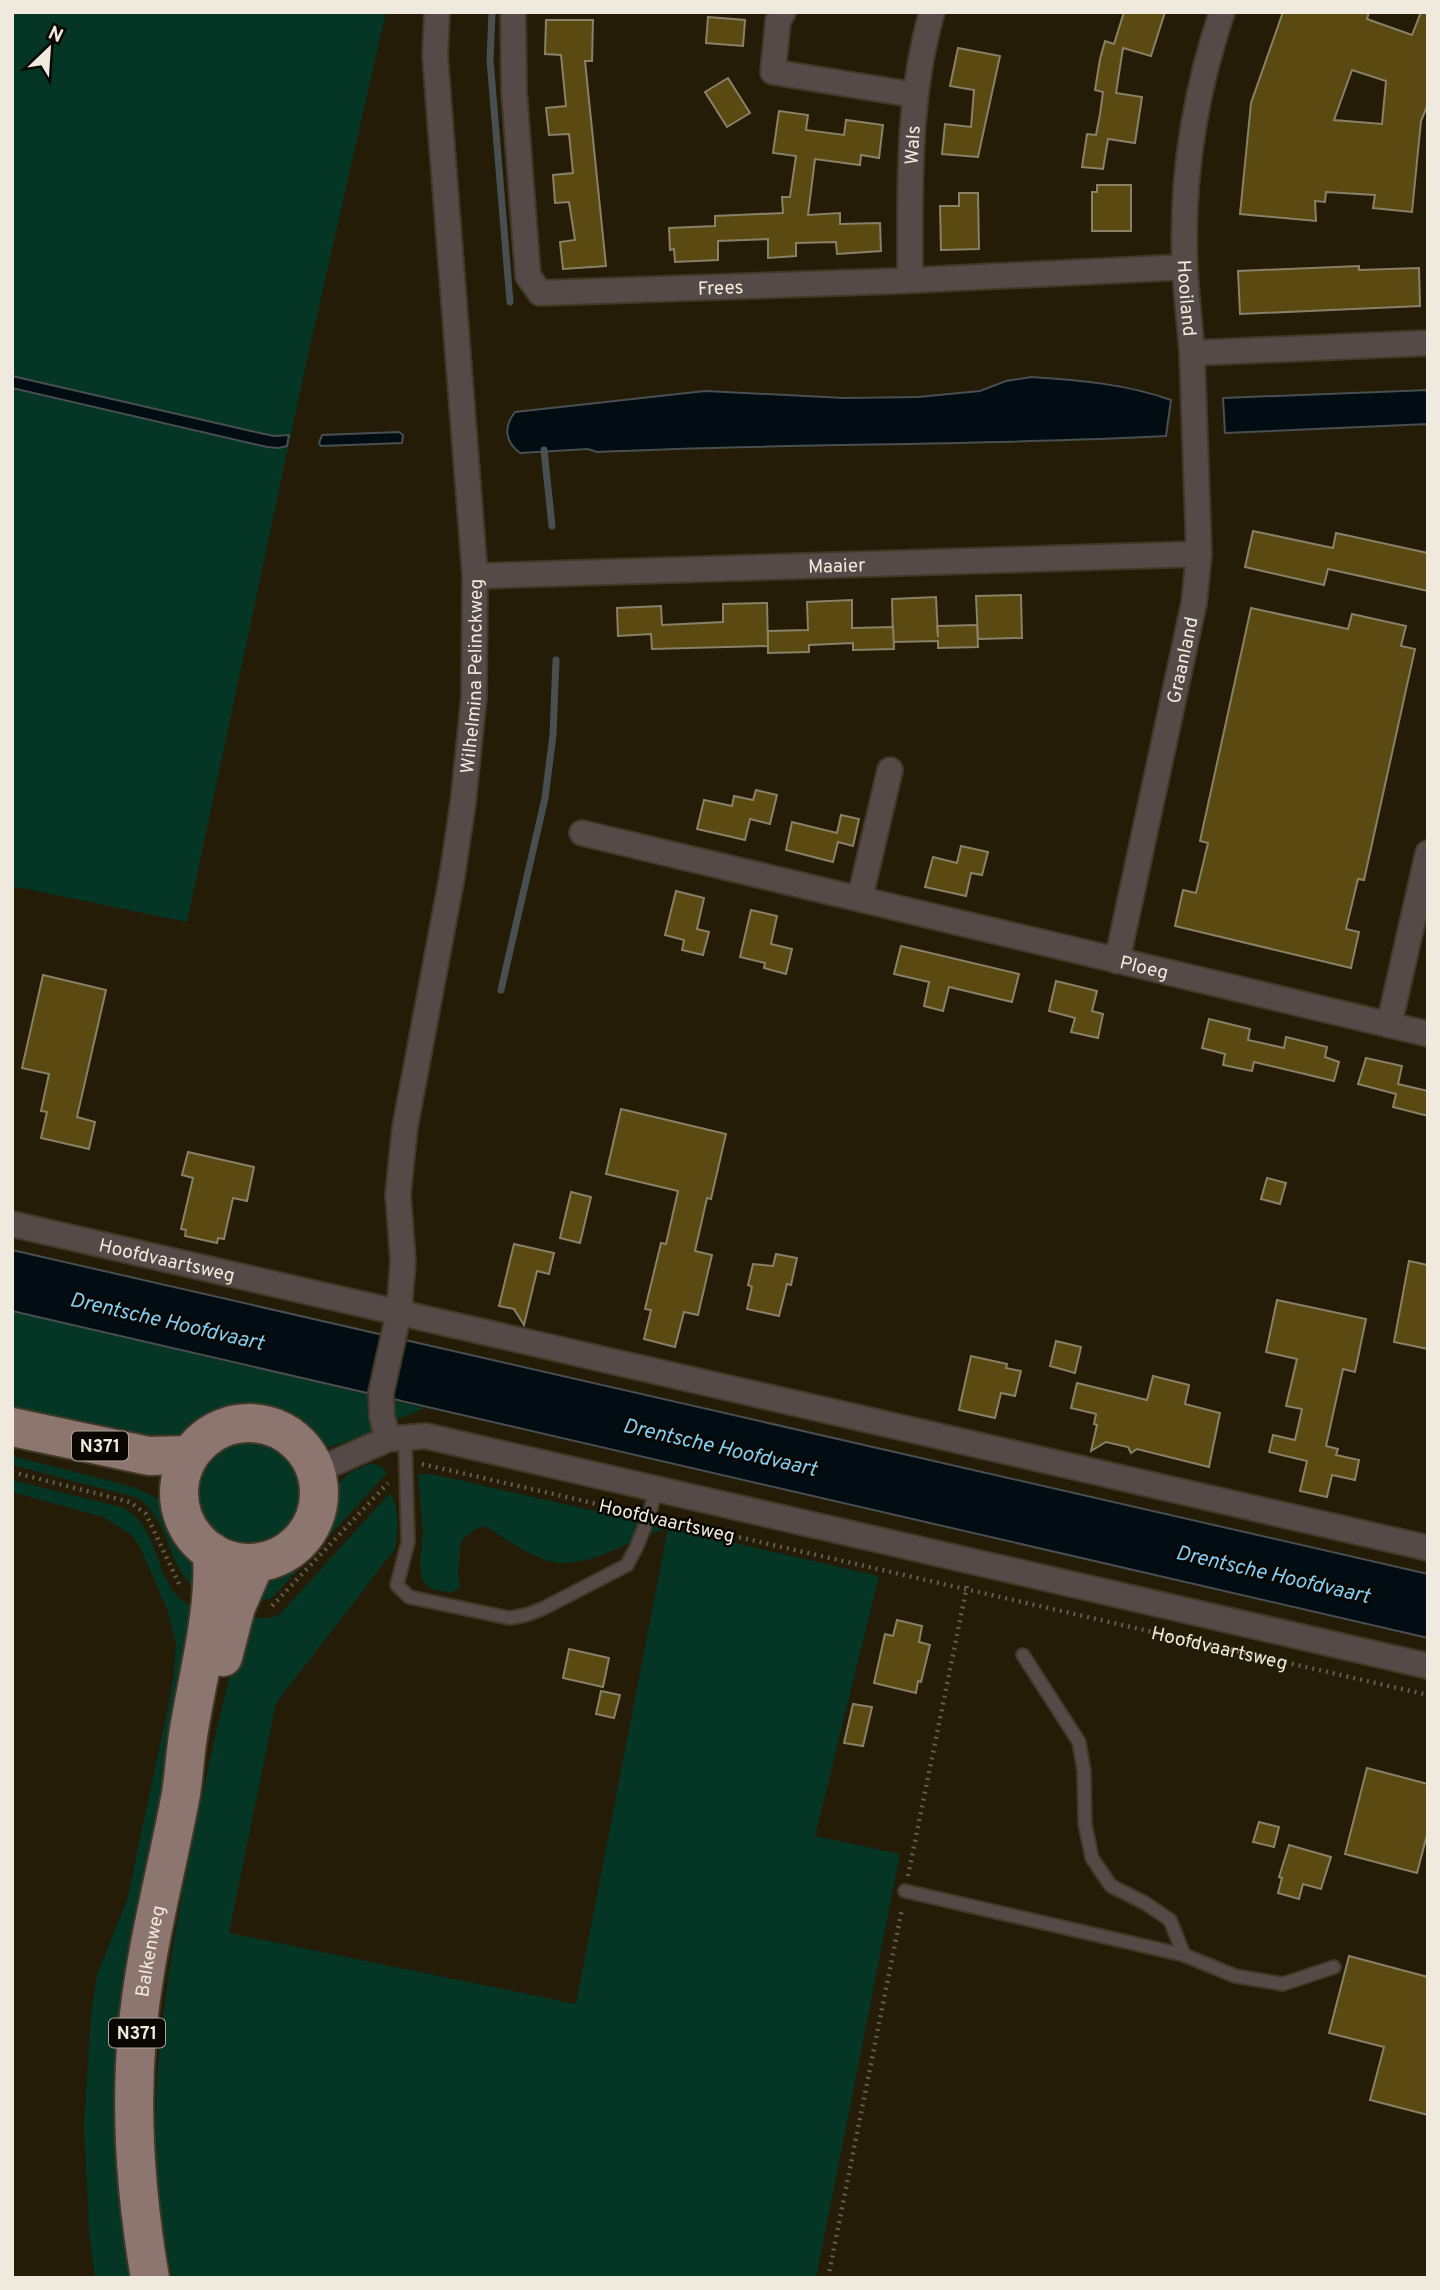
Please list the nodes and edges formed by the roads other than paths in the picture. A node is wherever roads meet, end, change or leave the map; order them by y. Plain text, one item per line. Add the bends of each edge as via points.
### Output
1 (436, 12) edge
2 (513, 12) edge
3 (783, 12) edge
4 (1222, 12) edge
5 (927, 14) edge
6 (915, 95) junction
7 (1185, 267) junction
8 (910, 280) junction
9 (1428, 343) edge
10 (1192, 353) junction
11 (1199, 554) junction
12 (475, 576) junction
13 (890, 770) dead end
14 (582, 833) dead end
15 (1428, 853) edge
16 (860, 898) junction
17 (1117, 961) junction
18 (1390, 1025) junction
19 (1428, 1034) edge
20 (12, 1224) edge
21 (396, 1323) junction
22 (12, 1427) edge
23 (396, 1438) junction
24 (12, 1448) edge
25 (189, 1455) junction
26 (316, 1471) junction
27 (656, 1488) junction
28 (178, 1498) junction
29 (1428, 1548) edge
30 (212, 1552) junction
31 (255, 1563) junction
32 (223, 1604) junction
33 (1023, 1655) dead end
34 (1428, 1666) edge
35 (905, 1891) road end
36 (1184, 1955) junction
37 (1334, 1967) dead end
38 (150, 2278) edge

1 - 12 street, Wilhelmina Pelinckweg via 435,55
2 - 8 street, Frees via 528,276 540,293
3 - 6 street via 773,72
4 - 7 street, Hooiland via 1208,53 1190,153
5 - 6 street, Wals
6 - 8 street, Wals
7 - 8 street, Frees
7 - 10 street, Hooiland
9 - 10 street, Hooiland
10 - 11 street, Graanland
11 - 12 street, Maaier
11 - 17 street, Graanland via 1194,603
12 - 21 street, Wilhelmina Pelinckweg via 474,698 463,803 405,1127 398,1194 403,1261
13 - 16 street
14 - 16 street, Ploeg
15 - 18 street
16 - 17 street, Ploeg
17 - 18 street, Ploeg
18 - 19 street, Ploeg
20 - 21 street, Hoofdvaartsweg
21 - 23 street, Wilhelmina Pelinckweg via 380,1393 382,1417
21 - 29 street, Hoofdvaartsweg
22 - 25 main road, N371 via 149,1456
23 - 26 street, Hoofdvaartsweg
23 - 27 street, Hoofdvaartsweg via 426,1436
23 - 27 lane via 405,1468 408,1542 397,1585 409,1597 509,1618 542,1609 627,1565
24 - 28 main road, N371 via 137,1480
25 - 26 main road via 204,1438 246,1422 269,1425 289,1435
25 - 28 main road via 180,1476
26 - 31 main road via 316,1513 307,1532 275,1558
27 - 34 street, Hoofdvaartsweg
28 - 30 main road via 195,1538
30 - 31 main road via 232,1561
30 - 32 main road, Balkenweg / N371 via 214,1581
31 - 32 main road, Balkenweg / N371
32 - 38 main road, Balkenweg / N371 via 187,1738 137,2033 137,2190
33 - 36 lane via 1079,1742 1092,1858 1111,1886 1170,1920
35 - 36 lane
36 - 37 lane via 1235,1976 1283,1984

